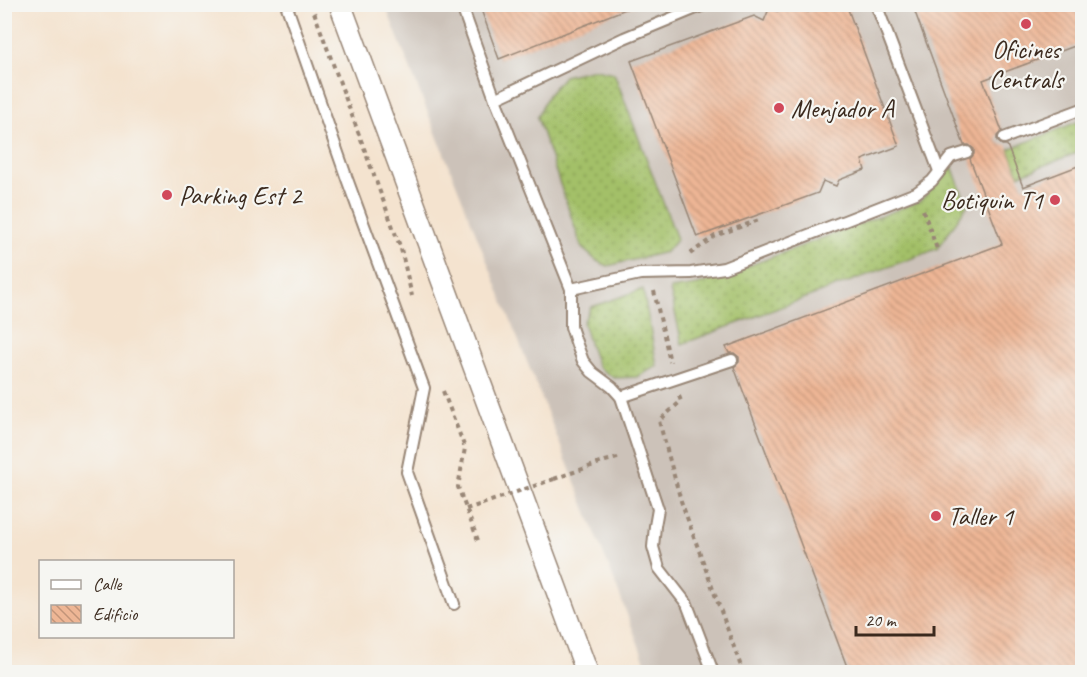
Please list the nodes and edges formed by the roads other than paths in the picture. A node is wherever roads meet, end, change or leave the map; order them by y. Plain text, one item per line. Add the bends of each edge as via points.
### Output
1 (286, 4) edge
2 (340, 4) edge
3 (461, 4) edge
4 (706, 4) edge
5 (876, 4) edge
6 (495, 99) junction
7 (1083, 109) edge
8 (1004, 138) dead end
9 (967, 152) dead end
10 (939, 171) junction
11 (571, 289) junction
12 (732, 360) dead end
13 (621, 397) junction
14 (454, 604) dead end
15 (587, 672) edge
16 (713, 672) edge

1 - 14 lane via 424,388 406,472
2 - 15 street
3 - 6 lane
4 - 6 lane
5 - 10 lane
6 - 11 lane
7 - 8 lane
9 - 10 lane via 951,157
10 - 11 lane via 916,193 724,268 640,274
11 - 13 lane via 571,327 583,360
12 - 13 lane
13 - 16 lane via 658,509 653,547 659,568 687,604

